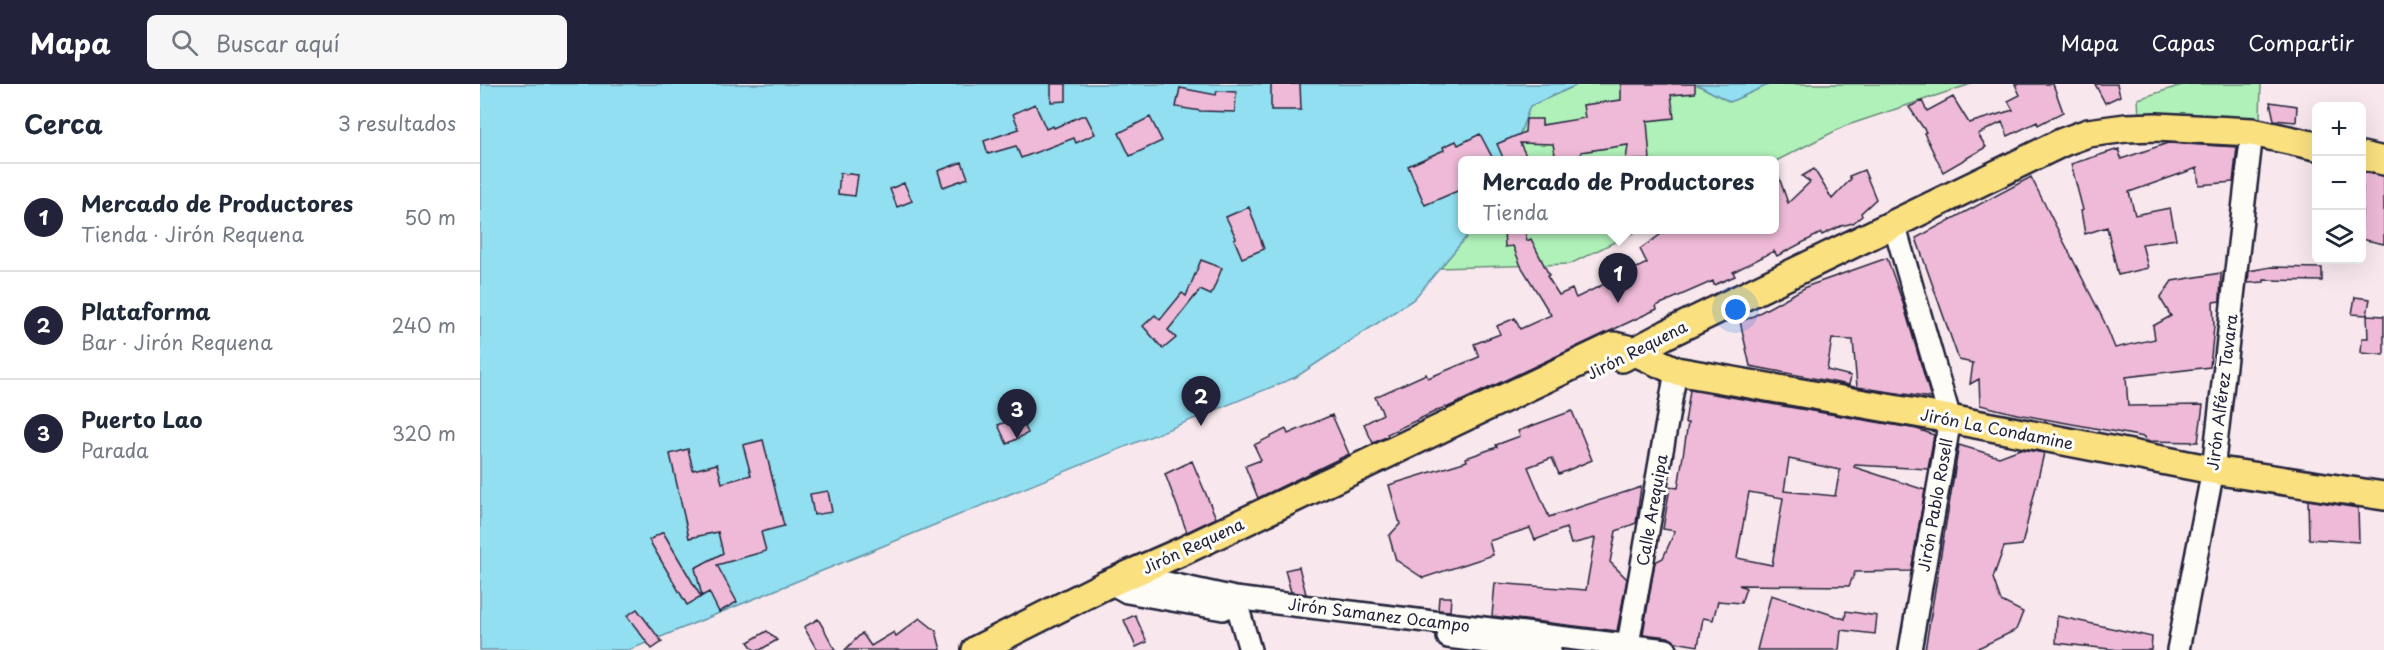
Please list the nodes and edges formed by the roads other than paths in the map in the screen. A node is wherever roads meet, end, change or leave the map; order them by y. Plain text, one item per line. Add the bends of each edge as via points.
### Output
1 (2252, 132) junction
2 (2312, 145) edge
3 (2366, 157) edge
4 (2384, 161) edge
5 (1893, 224) junction
6 (1624, 349) junction
7 (1676, 371) junction
8 (1950, 419) junction
9 (2213, 470) junction
10 (2384, 496) edge
11 (1129, 582) junction
12 (1237, 605) junction
13 (1628, 647) edge
14 (981, 649) edge
15 (1017, 650) edge
16 (1250, 650) edge
17 (1550, 650) edge
18 (1666, 650) edge
19 (1910, 650) edge
20 (2178, 650) edge

1 - 2 main road, Jirón Requena
1 - 5 main road, Jirón Requena via 2156,127 2088,133
1 - 9 street, Jirón Alférez Tavara
3 - 4 main road
5 - 6 main road, Jirón Requena
5 - 8 street, Jirón Pablo Rosell
6 - 7 main road, Jirón La Condamine
6 - 11 main road, Jirón Requena
7 - 8 main road, Jirón La Condamine
7 - 13 street, Calle Arequipa
8 - 9 main road, Jirón La Condamine
8 - 19 street, Jirón Pablo Rosell
9 - 10 main road, Jirón La Condamine
9 - 20 street, Jirón Alférez Tavara
11 - 12 street, Jirón Samanez Ocampo
11 - 14 main road
11 - 15 main road
12 - 13 street, Jirón Samanez Ocampo
12 - 16 street
12 - 17 street, Jirón Samanez Ocampo
13 - 18 street, Jirón Samanez Ocampo

